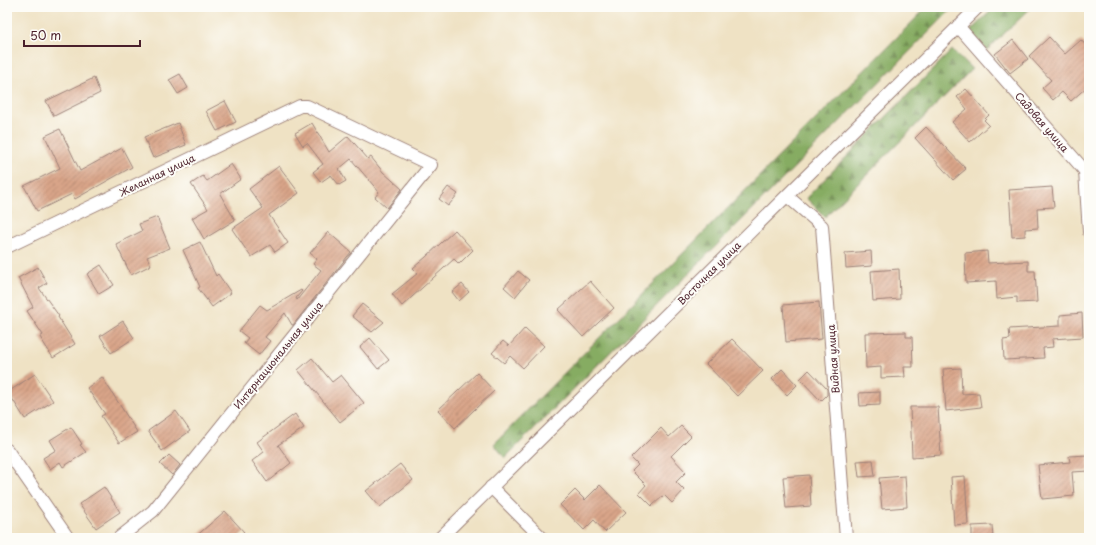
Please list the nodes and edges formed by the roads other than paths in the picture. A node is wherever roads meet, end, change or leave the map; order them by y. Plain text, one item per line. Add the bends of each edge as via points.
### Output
1 (978, 7) edge
2 (958, 26) junction
3 (431, 165) joint
4 (787, 196) junction
5 (1089, 232) edge
6 (7, 247) edge
7 (7, 450) edge
8 (491, 487) junction
9 (68, 538) edge
10 (119, 538) edge
11 (440, 538) edge
12 (542, 538) edge
13 (846, 538) edge

1 - 2 street, Восточная улица
2 - 4 street, Восточная улица
2 - 5 street, Садовая улица via 1085,171
3 - 6 street, Желанная улица via 307,106 300,106
3 - 10 street, Интернациональная улица via 153,511
4 - 8 street, Восточная улица
4 - 13 street, Видная улица via 822,226
7 - 9 street
8 - 11 street, Восточная улица
8 - 12 street

